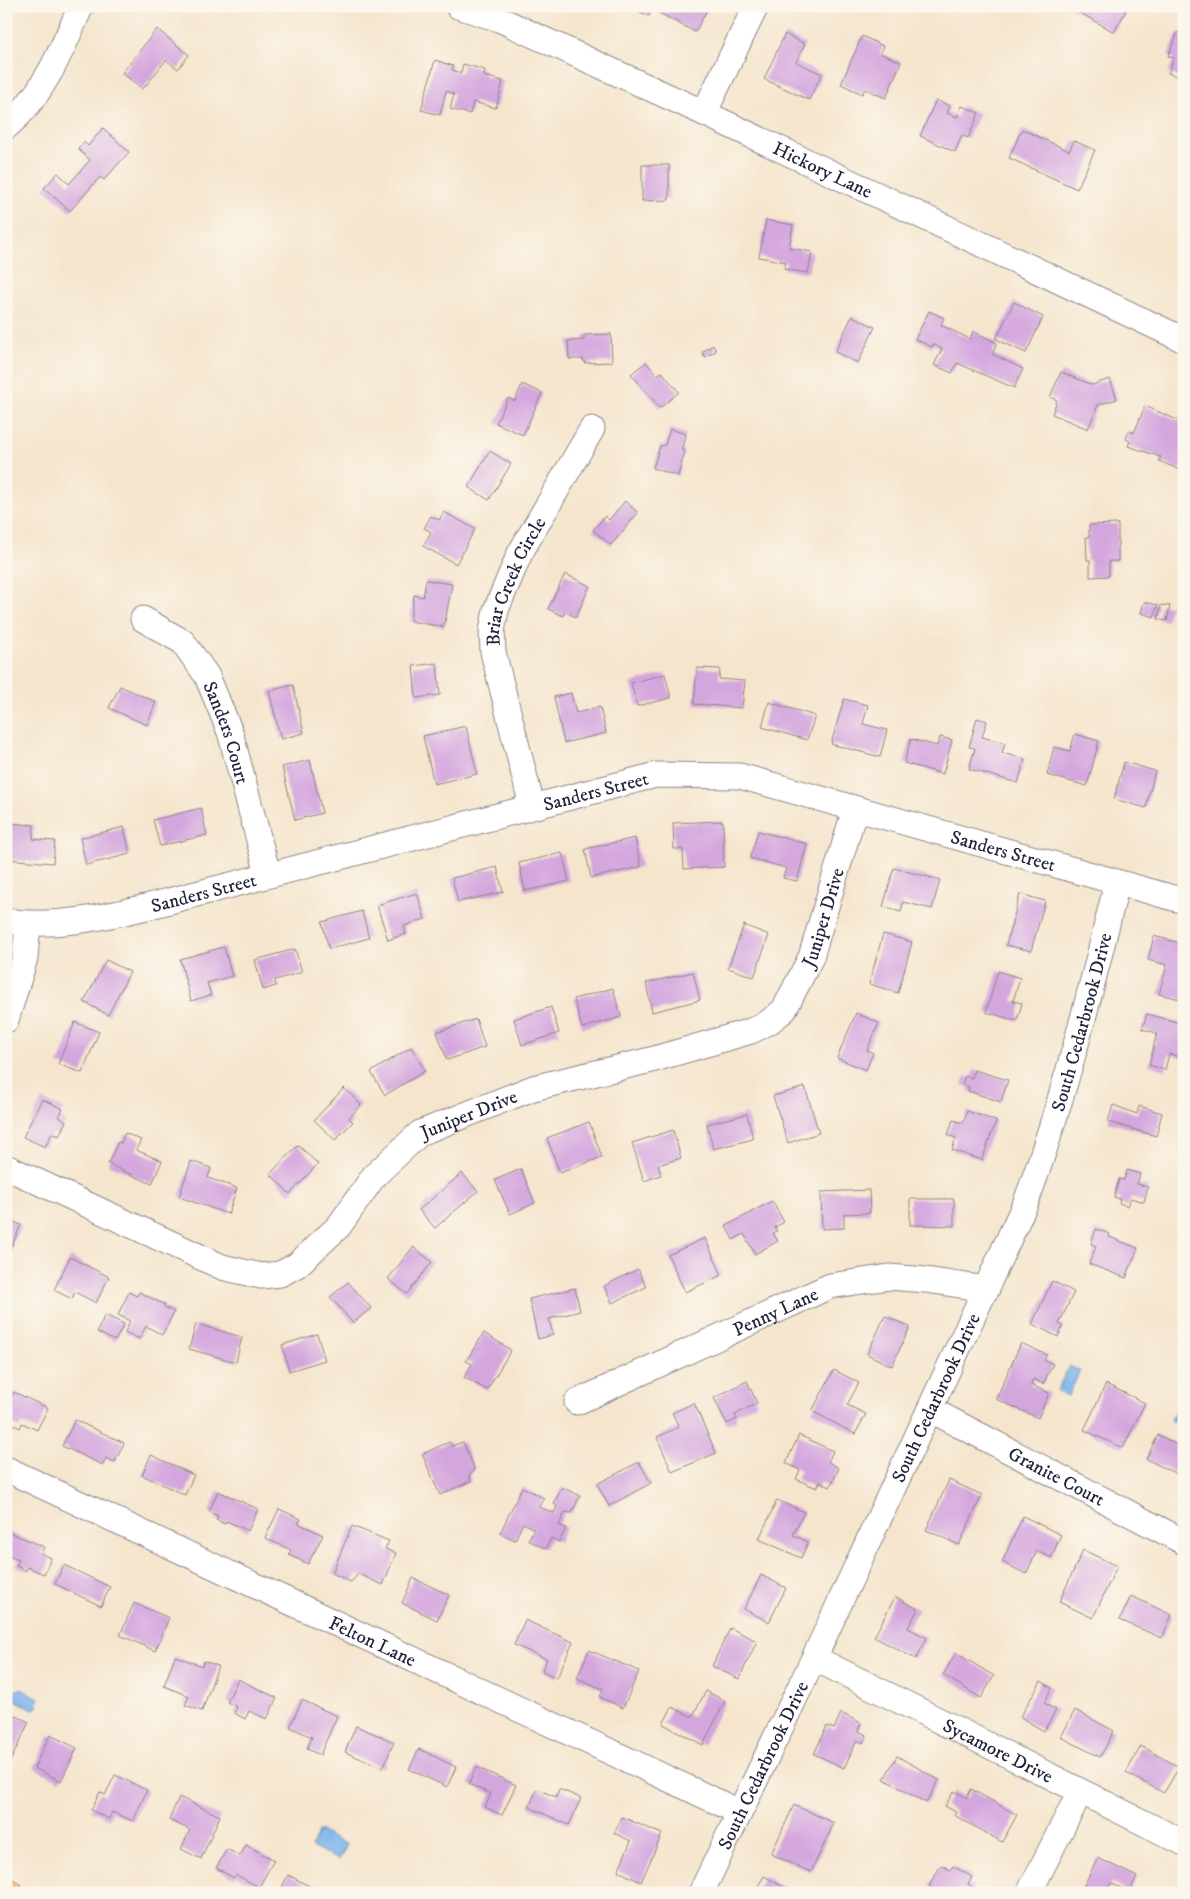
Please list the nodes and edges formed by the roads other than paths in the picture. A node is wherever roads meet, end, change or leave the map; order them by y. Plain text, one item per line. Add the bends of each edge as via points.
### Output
1 (81, 6) edge
2 (458, 6) edge
3 (756, 6) edge
4 (704, 113) junction
5 (6, 127) edge
6 (1184, 340) edge
7 (592, 429) dead end
8 (143, 620) dead end
9 (532, 806) junction
10 (855, 809) junction
11 (268, 874) junction
12 (1117, 883) junction
13 (1184, 901) edge
14 (17, 923) edge
15 (6, 1020) edge
16 (6, 1167) edge
17 (987, 1289) junction
18 (577, 1402) dead end
19 (930, 1410) junction
20 (6, 1469) edge
21 (1184, 1542) edge
22 (814, 1658) junction
23 (1080, 1792) junction
24 (739, 1812) junction
25 (1184, 1843) edge
26 (701, 1893) edge
27 (1029, 1893) edge

1 - 5 street via 55,65 21,115
2 - 4 street, Hickory Lane via 499,20
3 - 4 street
4 - 6 street, Hickory Lane
7 - 9 street, Briar Creek Circle via 520,553 496,610 492,631 493,652
8 - 11 street, Sanders Court via 183,642 207,676 230,732
9 - 10 street, Sanders Street via 665,775 740,776
9 - 11 street, Sanders Street
10 - 12 street, Sanders Street
10 - 16 street, Juniper Drive via 811,957 784,1010 751,1031 651,1060 533,1088 420,1133 374,1176 339,1226 297,1265 280,1274 261,1276 222,1267
11 - 14 street, Sanders Street via 86,920
12 - 13 street, Sanders Street
12 - 17 street, South Cedarbrook Drive via 1050,1138
14 - 15 street via 24,958
17 - 18 street, Penny Lane via 888,1278 830,1286
17 - 19 street, South Cedarbrook Drive
19 - 21 street, Granite Court
19 - 22 street, South Cedarbrook Drive
20 - 24 street, Felton Lane
22 - 23 street, Sycamore Drive
22 - 24 street, South Cedarbrook Drive
23 - 25 street, Sycamore Drive
23 - 27 street
24 - 26 street, South Cedarbrook Drive

